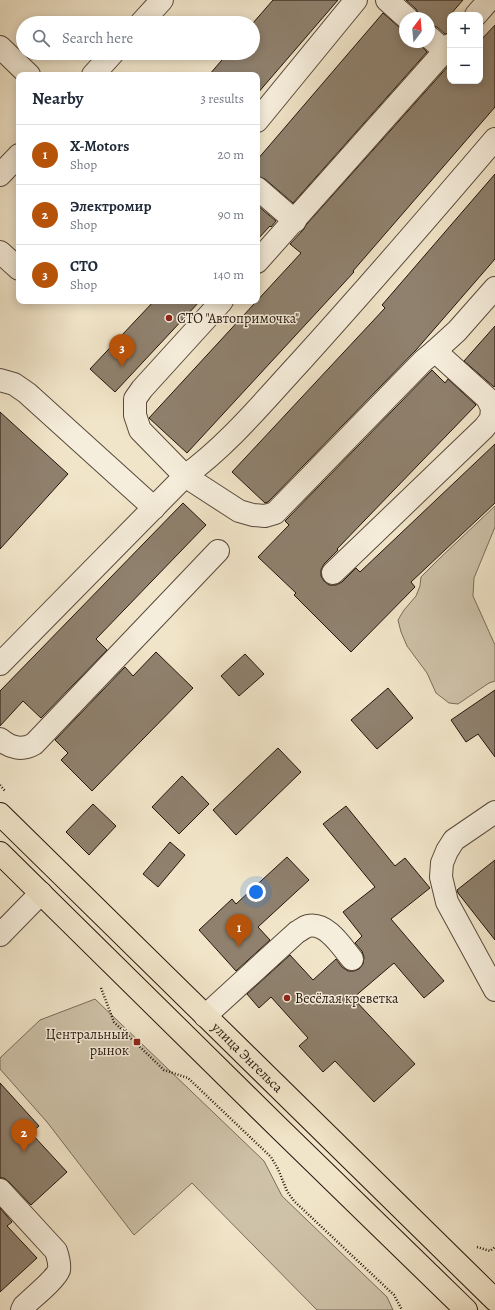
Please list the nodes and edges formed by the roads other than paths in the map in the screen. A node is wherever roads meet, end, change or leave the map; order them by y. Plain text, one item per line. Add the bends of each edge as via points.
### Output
1 (162, 0) edge
2 (356, 0) edge
3 (387, 0) edge
4 (489, 0) edge
5 (400, 12) edge
6 (479, 12) edge
7 (147, 16) edge
8 (441, 44) edge
9 (0, 47) edge
10 (107, 60) edge
11 (25, 72) edge
12 (96, 72) edge
13 (260, 117) edge
14 (495, 139) edge
15 (16, 158) edge
16 (0, 175) edge
17 (260, 191) edge
18 (295, 221) junction
19 (0, 252) edge
20 (260, 259) edge
21 (16, 266) edge
22 (495, 288) edge
23 (219, 304) edge
24 (436, 351) junction
25 (0, 380) edge
26 (185, 476) junction
27 (154, 508) junction
28 (218, 551) dead end
29 (333, 572) dead end
30 (0, 664) edge
31 (0, 739) edge
32 (495, 812) edge
33 (0, 814) edge
34 (0, 853) edge
35 (41, 893) junction
36 (0, 935) edge
37 (352, 959) dead end
38 (495, 990) edge
39 (205, 1016) junction
40 (0, 1190) edge
41 (490, 1287) edge
42 (460, 1308) edge
43 (22, 1310) edge

1 - 7 street
2 - 13 street
3 - 5 street
4 - 6 street
8 - 18 street
9 - 11 street
10 - 12 street
14 - 26 street via 364,291 230,439
15 - 16 street
17 - 18 street
18 - 20 street
19 - 21 street
22 - 24 street
23 - 26 street via 135,399 135,415 140,430
24 - 26 street via 423,361 275,513 265,516 239,511
24 - 29 street via 487,398 492,408 491,419
25 - 27 street via 14,384 27,393
26 - 27 street
27 - 30 street
28 - 31 street via 34,744 27,748 16,748
32 - 38 street via 454,840 442,863 440,877 447,902
33 - 39 main road, улица Энгельса
34 - 35 main road, улица Энгельса
35 - 36 street
35 - 42 main road, улица Энгельса
37 - 39 street via 324,929 316,926 307,927 297,932
39 - 41 main road, улица Энгельса
40 - 43 street via 56,1251 59,1260 59,1270 54,1278
41 - 42 main road

